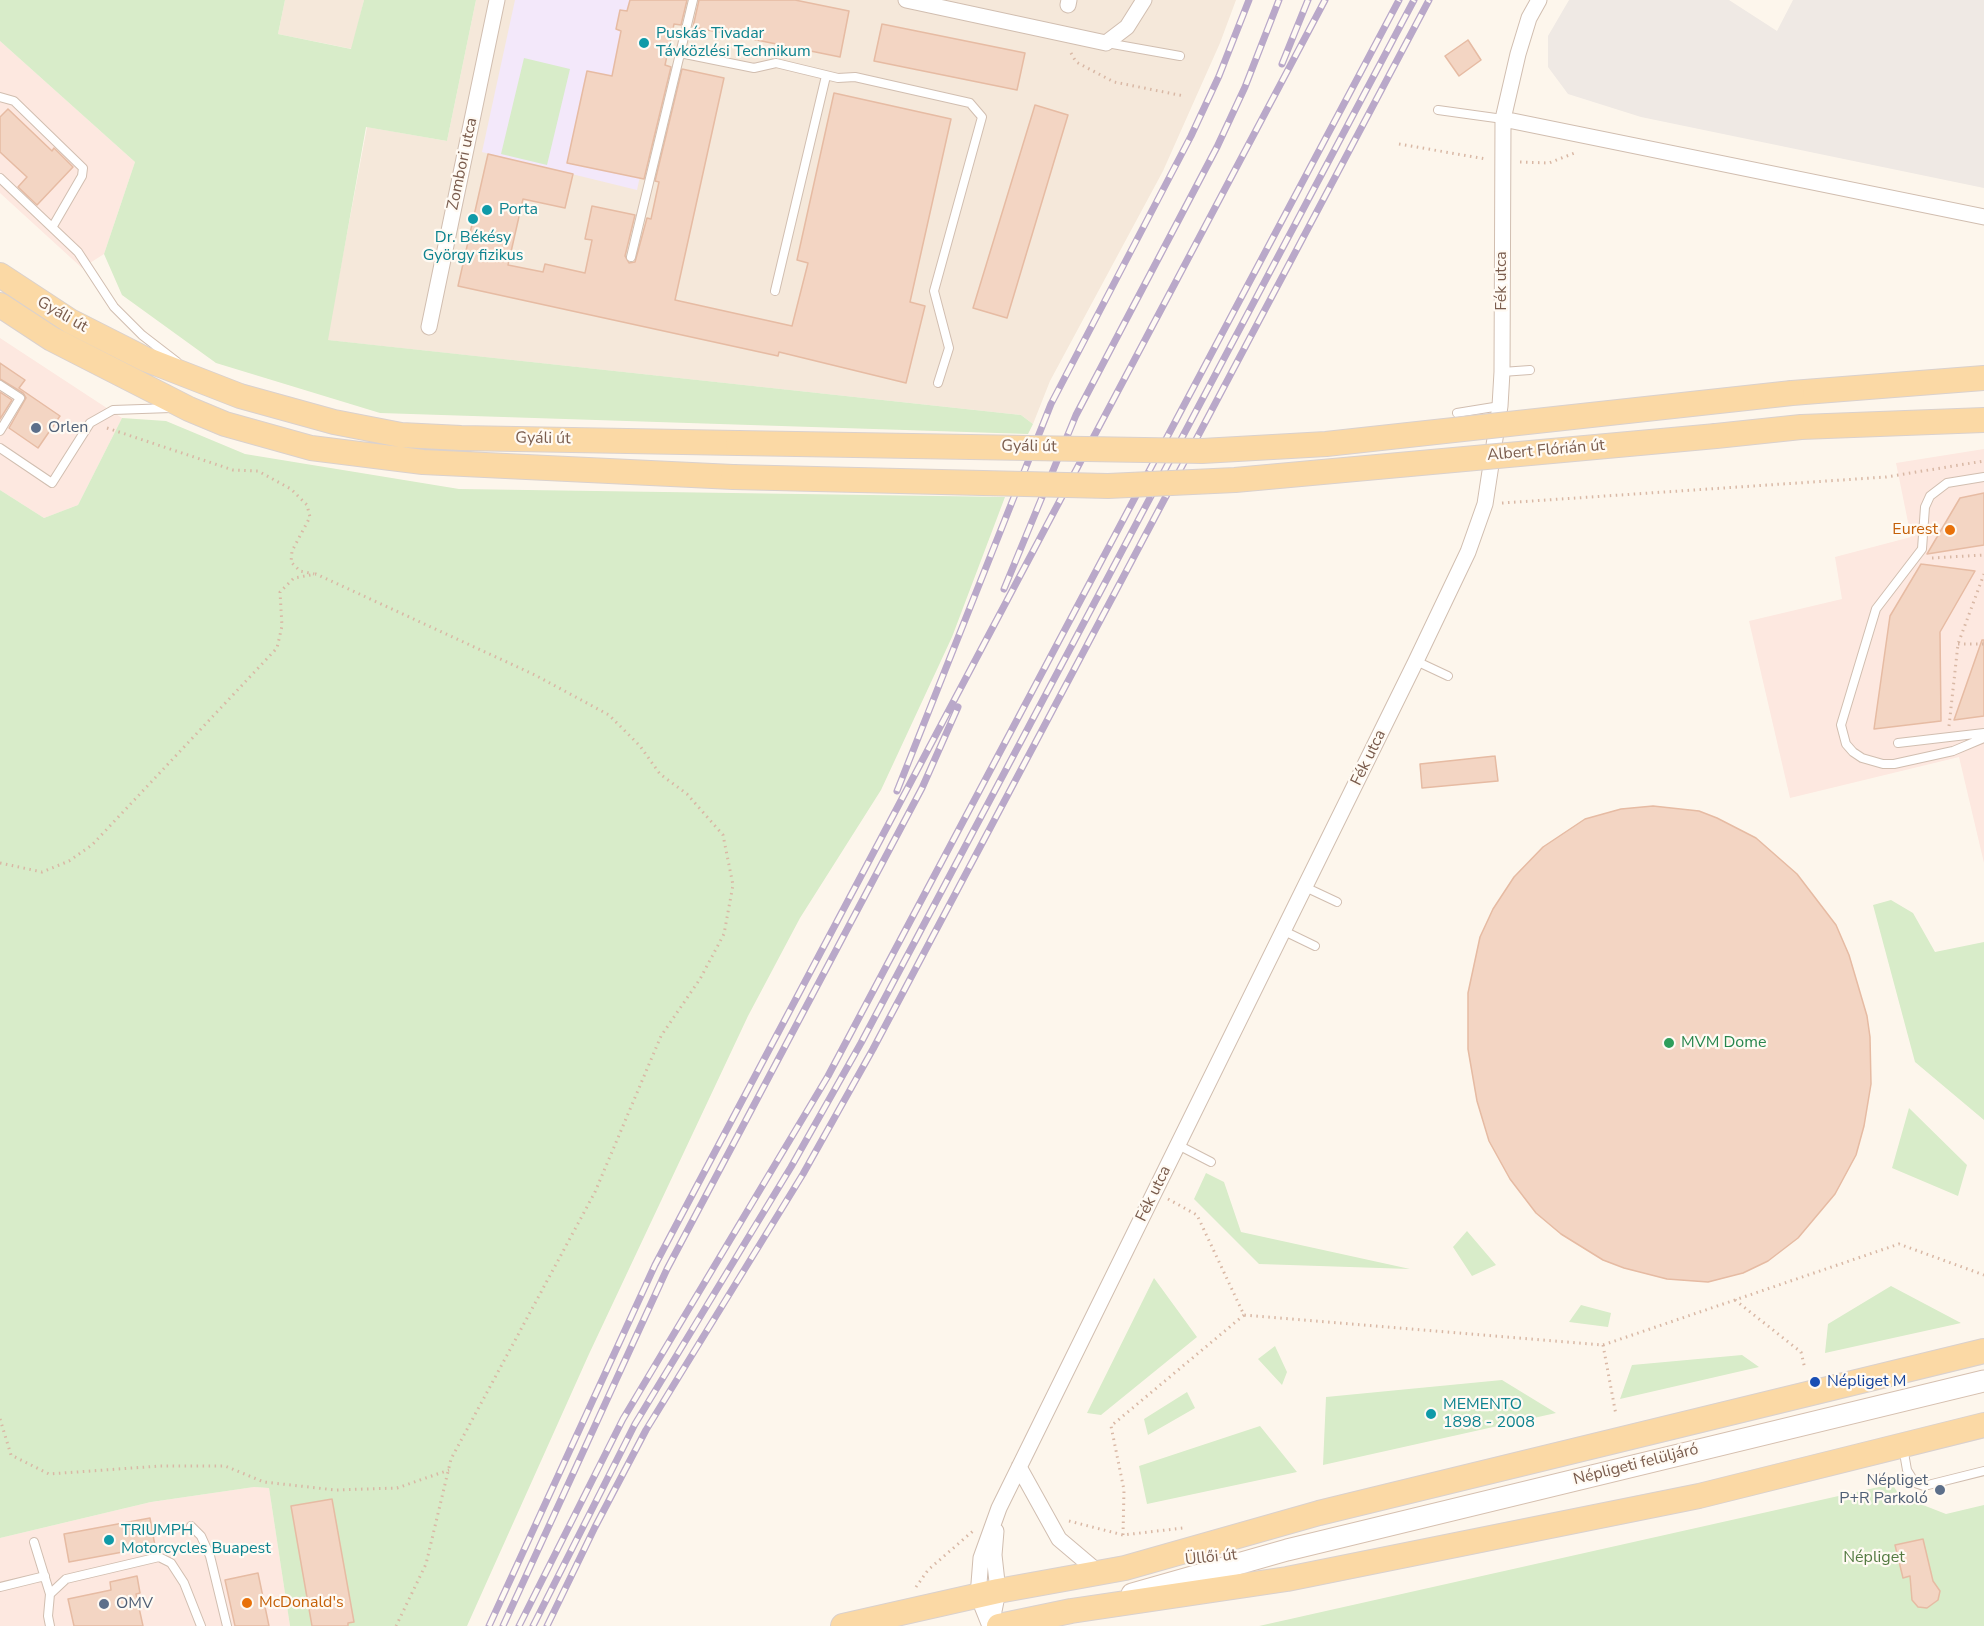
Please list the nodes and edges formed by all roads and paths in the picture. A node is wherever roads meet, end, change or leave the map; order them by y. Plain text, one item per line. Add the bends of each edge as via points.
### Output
1 (497, 0) edge
2 (693, 0) edge
3 (906, 0) edge
4 (1144, 0) edge
5 (1539, 0) edge
6 (1058, 32) junction
7 (1106, 43) junction
8 (680, 53) junction
9 (1180, 56) dead end
10 (826, 76) junction
11 (1184, 96) dead end
12 (0, 97) edge
13 (1438, 110) dead end
14 (1503, 119) junction
15 (1595, 137) junction
16 (1399, 144) dead end
17 (1472, 157) dead end
18 (1502, 161) junction
19 (0, 178) edge
20 (1984, 217) edge
21 (53, 226) junction
22 (631, 257) dead end
23 (0, 275) edge
24 (775, 291) dead end
25 (0, 305) edge
26 (429, 327) dead end
27 (1530, 370) dead end
28 (1502, 372) junction
29 (1984, 378) edge
30 (196, 379) junction
31 (938, 383) dead end
32 (0, 385) edge
33 (1500, 406) junction
34 (189, 409) junction
35 (1457, 413) dead end
36 (1984, 420) edge
37 (90, 423) junction
38 (0, 431) edge
39 (0, 448) edge
40 (1121, 449) joint
41 (1984, 461) edge
42 (1984, 477) edge
43 (1108, 486) joint
44 (1485, 504) junction
45 (1984, 555) edge
46 (1917, 559) junction
47 (315, 574) junction
48 (1984, 574) edge
49 (1958, 644) junction
50 (1984, 644) edge
51 (1416, 661) junction
52 (1448, 676) dead end
53 (1984, 733) edge
54 (1952, 737) junction
55 (1984, 738) edge
56 (1898, 743) dead end
57 (0, 863) edge
58 (1305, 887) junction
59 (1337, 902) dead end
60 (1284, 931) junction
61 (1315, 946) dead end
62 (1178, 1145) junction
63 (1211, 1162) dead end
64 (1155, 1191) junction
65 (1984, 1275) edge
66 (1735, 1300) junction
67 (1244, 1315) junction
68 (1603, 1345) junction
69 (1984, 1352) edge
70 (1805, 1369) dead end
71 (1984, 1381) edge
72 (1616, 1415) dead end
73 (0, 1419) edge
74 (1984, 1425) edge
75 (1902, 1445) junction
76 (1018, 1467) junction
77 (449, 1470) junction
78 (1984, 1471) edge
79 (999, 1508) junction
80 (1066, 1518) dead end
81 (191, 1526) dead end
82 (34, 1542) dead end
83 (1287, 1550) junction
84 (1125, 1568) junction
85 (928, 1570) dead end
86 (1098, 1572) junction
87 (45, 1576) junction
88 (0, 1587) edge
89 (50, 1594) junction
90 (988, 1594) junction
91 (1071, 1611) junction
92 (50, 1626) edge
93 (201, 1626) edge
94 (227, 1626) edge
95 (396, 1626) edge
96 (843, 1626) edge
97 (991, 1626) edge
98 (999, 1626) edge

1 - 26 street, Zombori utca
2 - 8 lane
3 - 6 street
4 - 7 street via 1127,27
5 - 14 street, Fék utca via 1518,54
6 - 7 street
6 - 11 path via 1076,62 1114,82
7 - 9 lane
8 - 10 lane via 754,68 776,63
8 - 22 lane
10 - 24 lane
10 - 31 lane via 855,77 970,103 982,117 934,291 949,348
12 - 21 lane via 14,101 83,168
13 - 14 lane
14 - 15 street
14 - 18 street, Fék utca
15 - 18 path via 1572,156 1549,163
15 - 20 street
16 - 17 path
18 - 28 street, Fék utca
19 - 21 lane
21 - 30 lane via 93,271 114,307
23 - 30 main road, Gyáli út via 103,339
25 - 34 main road, Gyáli út via 52,339
27 - 28 lane
28 - 33 street, Fék utca
29 - 40 main road, Albert Flórián út, bridge via 1792,393 1326,444 1202,451
30 - 40 main road, Gyáli út, bridge via 284,410 401,435
32 - 38 lane via 20,398
33 - 35 lane
33 - 44 street, Fék utca
34 - 37 lane via 113,410
34 - 43 main road, Gyáli út, bridge via 257,434 311,448 423,462 580,472
36 - 43 main road, Albert Flórián út, bridge via 1801,427 1235,480
37 - 39 lane via 52,483
37 - 47 path via 233,470 258,471 291,489 307,506 309,517 292,551 291,562 300,571
41 - 44 path via 1886,477
42 - 46 lane via 1947,483 1930,496
44 - 51 street, Fék utca via 1468,552
45 - 46 path
46 - 55 lane via 1876,609 1844,713 1842,734 1846,744 1862,758 1894,764 1953,752
47 - 57 path via 294,578 280,592 282,626 277,648 92,845 69,861 42,872
47 - 77 path via 536,675 609,715 640,746 660,774 687,794 723,835 734,885 724,934 661,1036 595,1192 451,1459
48 - 49 path
49 - 50 path
49 - 54 path via 1947,720
51 - 52 lane
51 - 58 street, Fék utca
53 - 54 lane
54 - 56 lane
58 - 59 lane
58 - 60 street, Fék utca
60 - 61 lane
60 - 62 street, Fék utca
62 - 63 lane
62 - 64 street, Fék utca
64 - 67 path via 1197,1215
64 - 76 street, Fék utca
65 - 66 path via 1899,1244
66 - 68 path
66 - 70 path via 1802,1352
67 - 68 path
67 - 80 path via 1111,1426 1124,1490 1123,1535 1072,1523
68 - 72 path
69 - 84 main road via 1319,1513
71 - 83 main road, Népligeti felüljáró
73 - 77 path via 11,1455 49,1474 225,1466 264,1482 335,1490 397,1488
74 - 75 main road
75 - 78 lane via 1907,1470 1915,1483 1924,1486
75 - 91 main road via 1699,1496 1311,1574
76 - 79 street, Fék utca
76 - 86 street via 1059,1539
77 - 95 path via 426,1564
79 - 85 path
79 - 90 street, Fék utca
81 - 94 lane via 201,1536 210,1556
82 - 87 lane
83 - 84 main road, Üllői út
83 - 91 main road, Üllői út
84 - 86 main road, Üllői út
86 - 90 main road, Üllői út
87 - 88 lane
87 - 89 lane
89 - 92 lane
89 - 93 lane via 66,1579 159,1557 171,1563 184,1583
90 - 96 main road, Üllői út
90 - 97 street, Fék utca
91 - 98 main road, Üllői út

